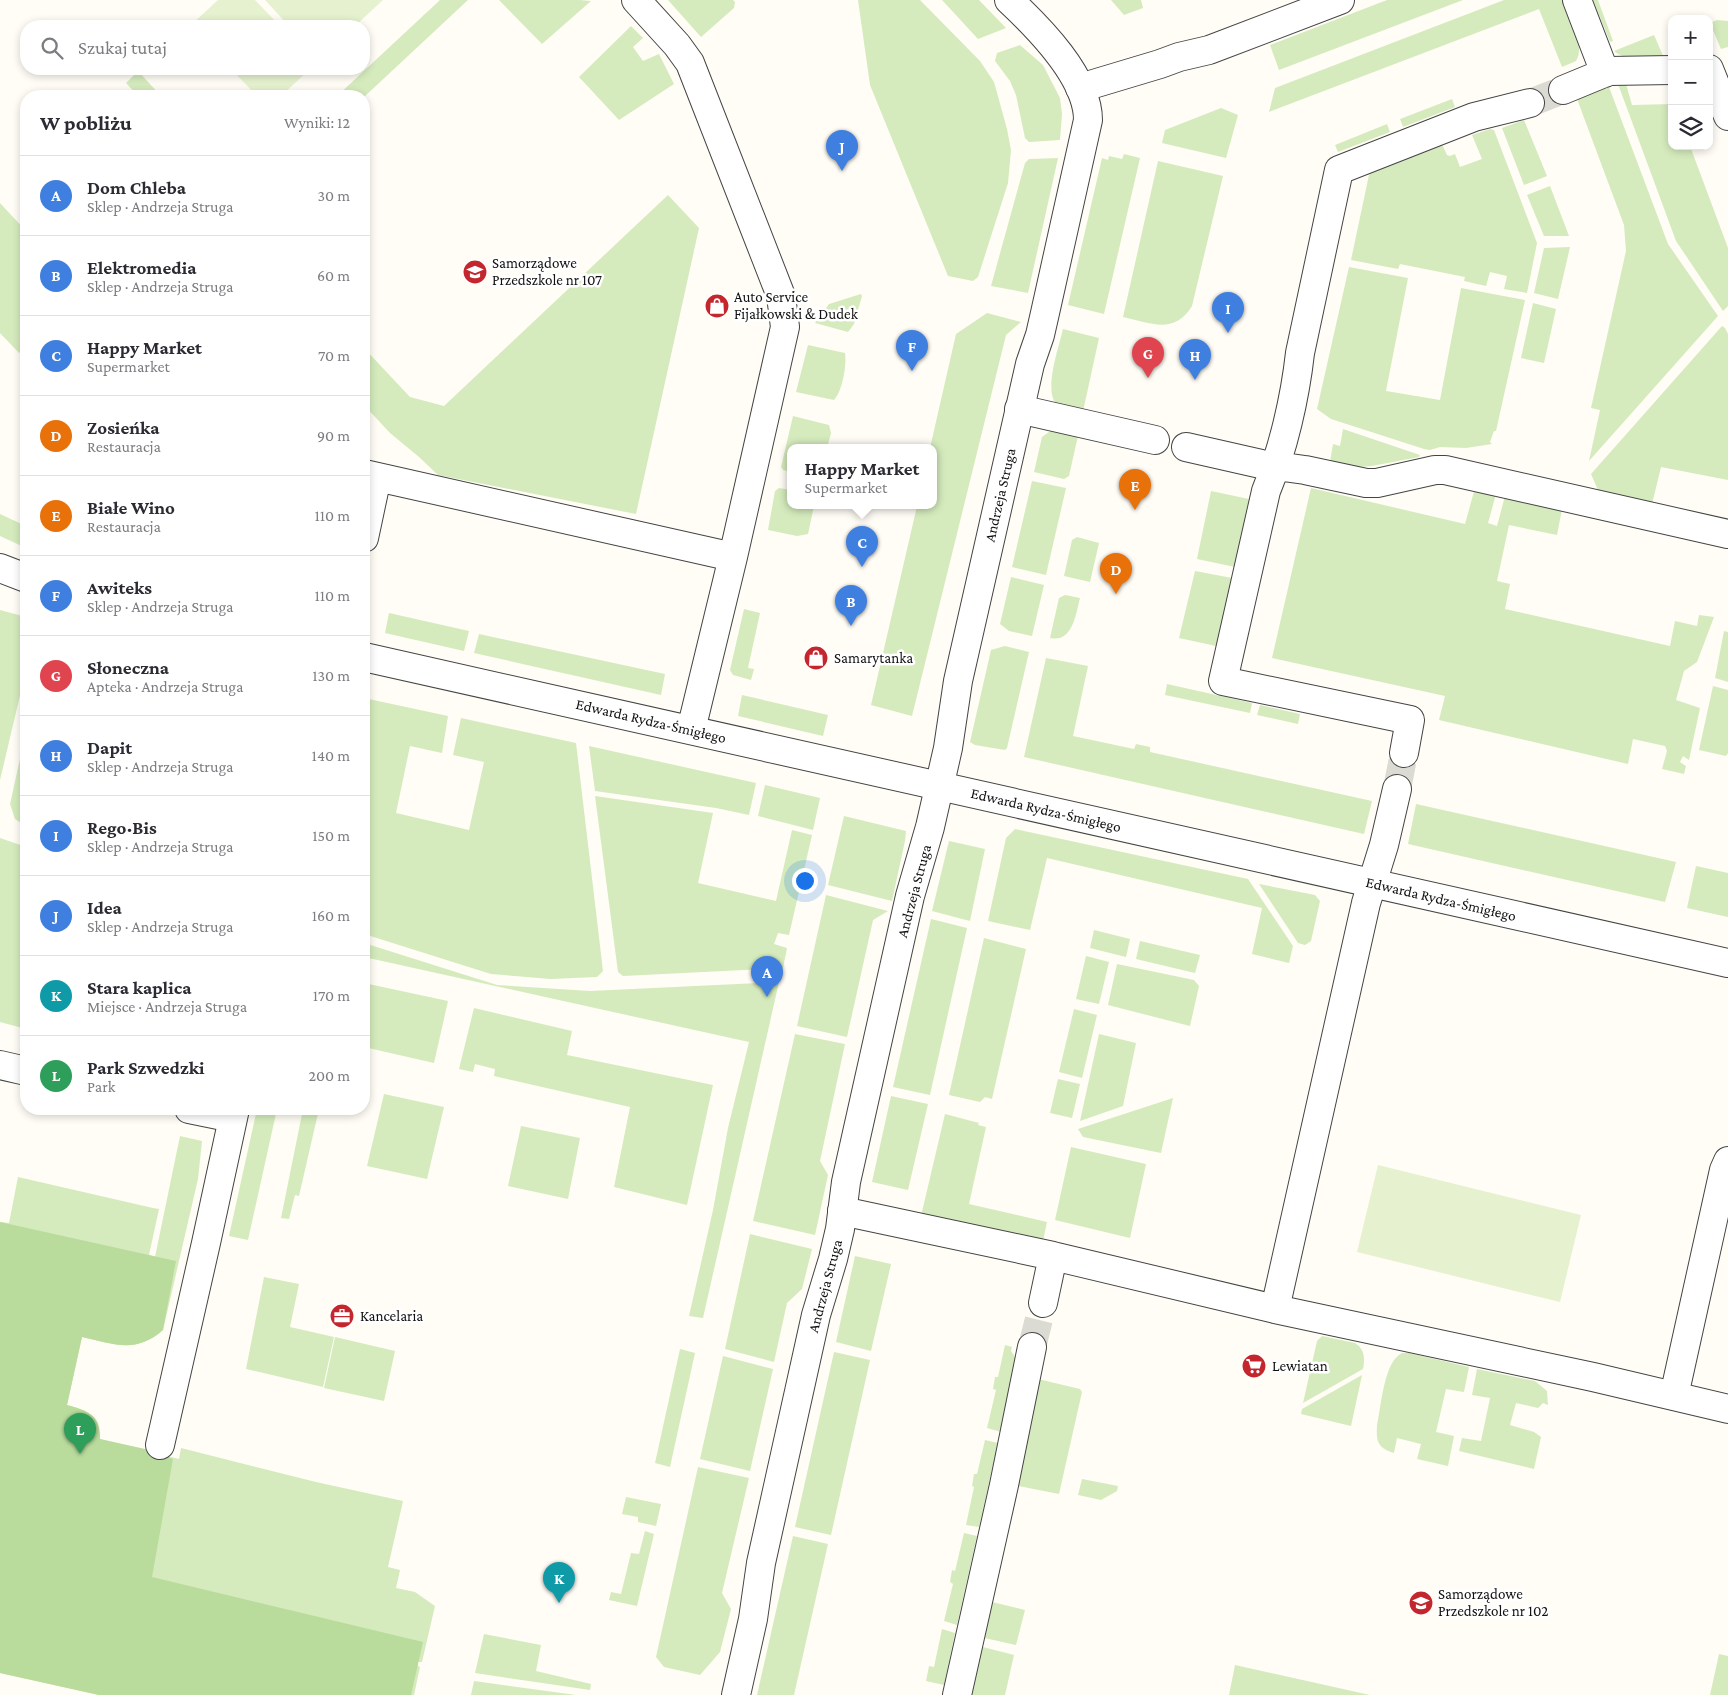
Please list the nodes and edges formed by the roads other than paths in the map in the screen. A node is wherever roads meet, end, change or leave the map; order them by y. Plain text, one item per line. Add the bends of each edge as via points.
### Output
1 (636, 0) edge
2 (1009, 0) edge
3 (1340, 0) edge
4 (1577, 0) edge
5 (1668, 70) edge
6 (1605, 73) junction
7 (1713, 79) edge
8 (1080, 88) junction
9 (1563, 90) tunnel mouth
10 (1530, 103) tunnel mouth
11 (1728, 116) edge
12 (1019, 409) junction
13 (1155, 440) dead end
14 (1186, 447) dead end
15 (1277, 465) junction
16 (370, 476) edge
17 (1728, 534) edge
18 (733, 557) junction
19 (0, 568) edge
20 (20, 576) edge
21 (370, 659) edge
22 (691, 730) junction
23 (1404, 753) tunnel mouth
24 (939, 787) junction
25 (1397, 789) tunnel mouth
26 (1371, 883) junction
27 (1728, 963) edge
28 (0, 1066) edge
29 (20, 1071) edge
30 (234, 1115) edge
31 (1728, 1161) edge
32 (842, 1211) junction
33 (1053, 1256) junction
34 (1042, 1303) tunnel mouth
35 (1275, 1309) junction
36 (1032, 1346) tunnel mouth
37 (1674, 1396) junction
38 (1728, 1409) edge
39 (160, 1445) dead end
40 (736, 1695) edge
41 (957, 1695) edge

1 - 18 street via 690,63 784,307 785,328
2 - 8 street, Andrzeja Struga via 1051,44
3 - 8 street via 1209,50
4 - 6 street
5 - 6 street
6 - 9 street
7 - 11 street
8 - 12 street, Andrzeja Struga via 1087,103 1086,132 1046,313
10 - 15 street via 1474,117 1339,170
12 - 13 street
12 - 24 street, Andrzeja Struga via 958,680
14 - 15 street
15 - 17 street via 1366,483 1445,470
15 - 23 street via 1266,491 1223,681 1410,720
16 - 18 street
18 - 22 street
19 - 20 street
21 - 22 street, Edwarda Rydza-Śmigłego
22 - 24 street, Edwarda Rydza-Śmigłego
24 - 26 street, Edwarda Rydza-Śmigłego
24 - 32 street, Andrzeja Struga via 926,846 910,896
25 - 26 street
26 - 27 street, Edwarda Rydza-Śmigłego
26 - 35 street
28 - 29 street
30 - 39 street
31 - 37 street
32 - 33 street
32 - 40 street, Andrzeja Struga via 761,1563 753,1619
33 - 34 street
33 - 35 street
35 - 37 street
36 - 41 street
37 - 38 street

